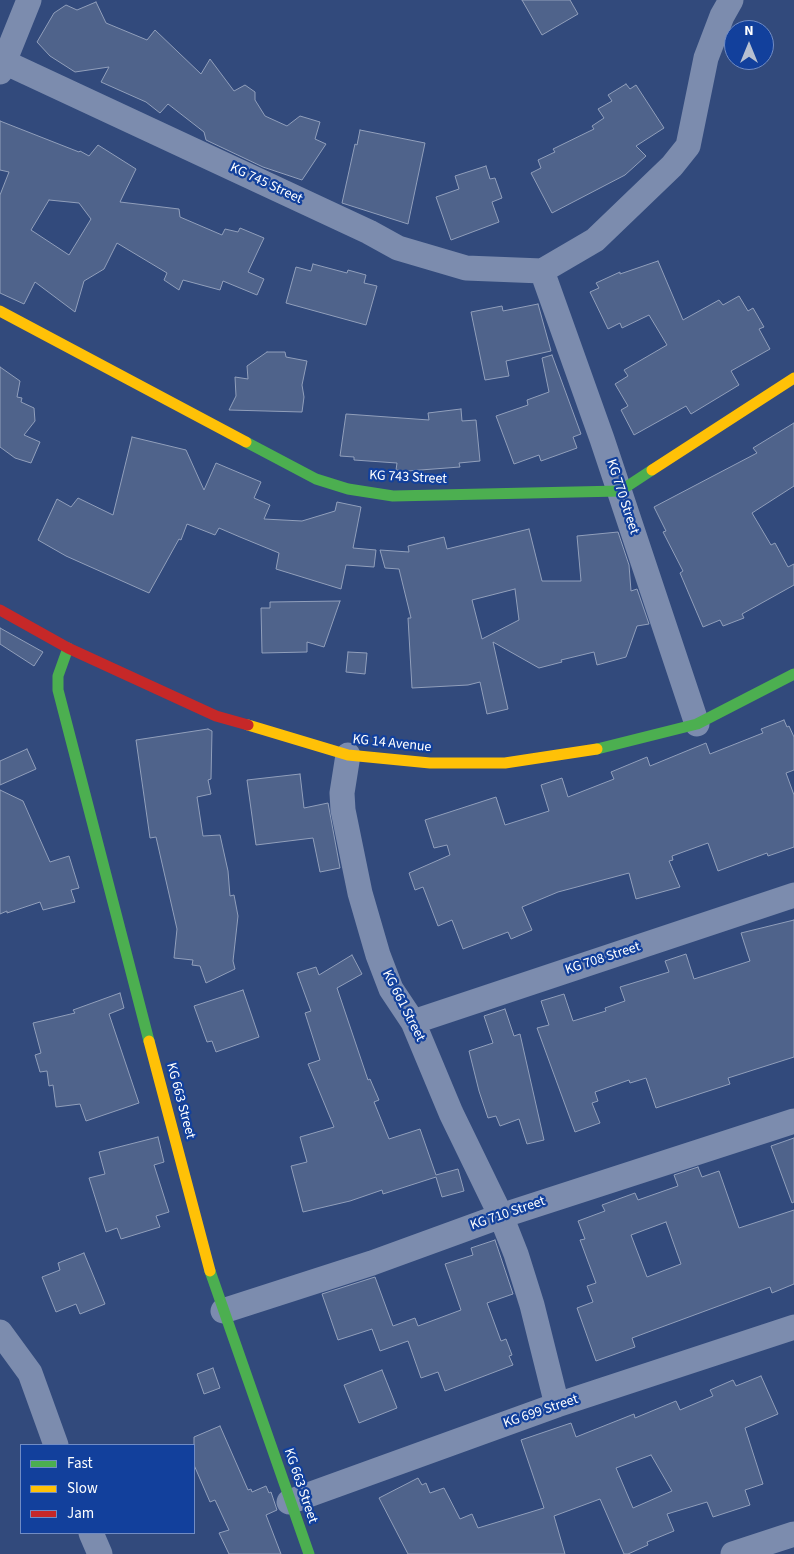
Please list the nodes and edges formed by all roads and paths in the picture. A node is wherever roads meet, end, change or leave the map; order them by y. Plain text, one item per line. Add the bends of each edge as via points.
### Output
1 (29, 0) edge
2 (732, 0) edge
3 (2, 64) edge
4 (542, 271) junction
5 (0, 311) edge
6 (794, 378) edge
7 (620, 490) junction
8 (0, 610) edge
9 (68, 648) junction
10 (794, 674) edge
11 (697, 724) junction
12 (348, 755) junction
13 (794, 895) edge
14 (413, 1022) junction
15 (794, 1121) edge
16 (501, 1216) junction
17 (223, 1311) junction
18 (794, 1327) edge
19 (0, 1332) edge
20 (557, 1406) junction
21 (56, 1444) edge
22 (289, 1502) junction
23 (90, 1534) edge
24 (794, 1534) edge
25 (100, 1554) edge
26 (309, 1554) edge
27 (733, 1554) edge

1 - 3 street
2 - 4 street via 722,16 706,58 688,146 672,166 596,240
3 - 4 street, KG 745 Street via 398,248 466,268
4 - 7 street, KG 770 Street
5 - 7 street, KG 743 Street via 316,479 348,489 393,496
6 - 7 street
7 - 11 street, KG 770 Street
8 - 9 street, KG 14 Avenue
9 - 12 street, KG 14 Avenue via 216,716
9 - 17 street, KG 663 Street via 58,676 58,690 203,1250
10 - 11 street, KG 14 Avenue
11 - 12 street, KG 14 Avenue via 591,750 505,763 430,763
12 - 14 street, KG 661 Street via 342,793 343,810 360,893 391,989
13 - 14 street, KG 708 Street
14 - 16 street, KG 661 Street via 451,1113
15 - 16 street, KG 710 Street
16 - 17 street, KG 710 Street via 372,1263
16 - 20 street, KG 661 Street via 532,1305
17 - 22 street, KG 663 Street
18 - 20 street, KG 699 Street
19 - 21 street via 30,1373
20 - 22 street, KG 699 Street
22 - 26 street, KG 663 Street
23 - 25 street
24 - 27 street

